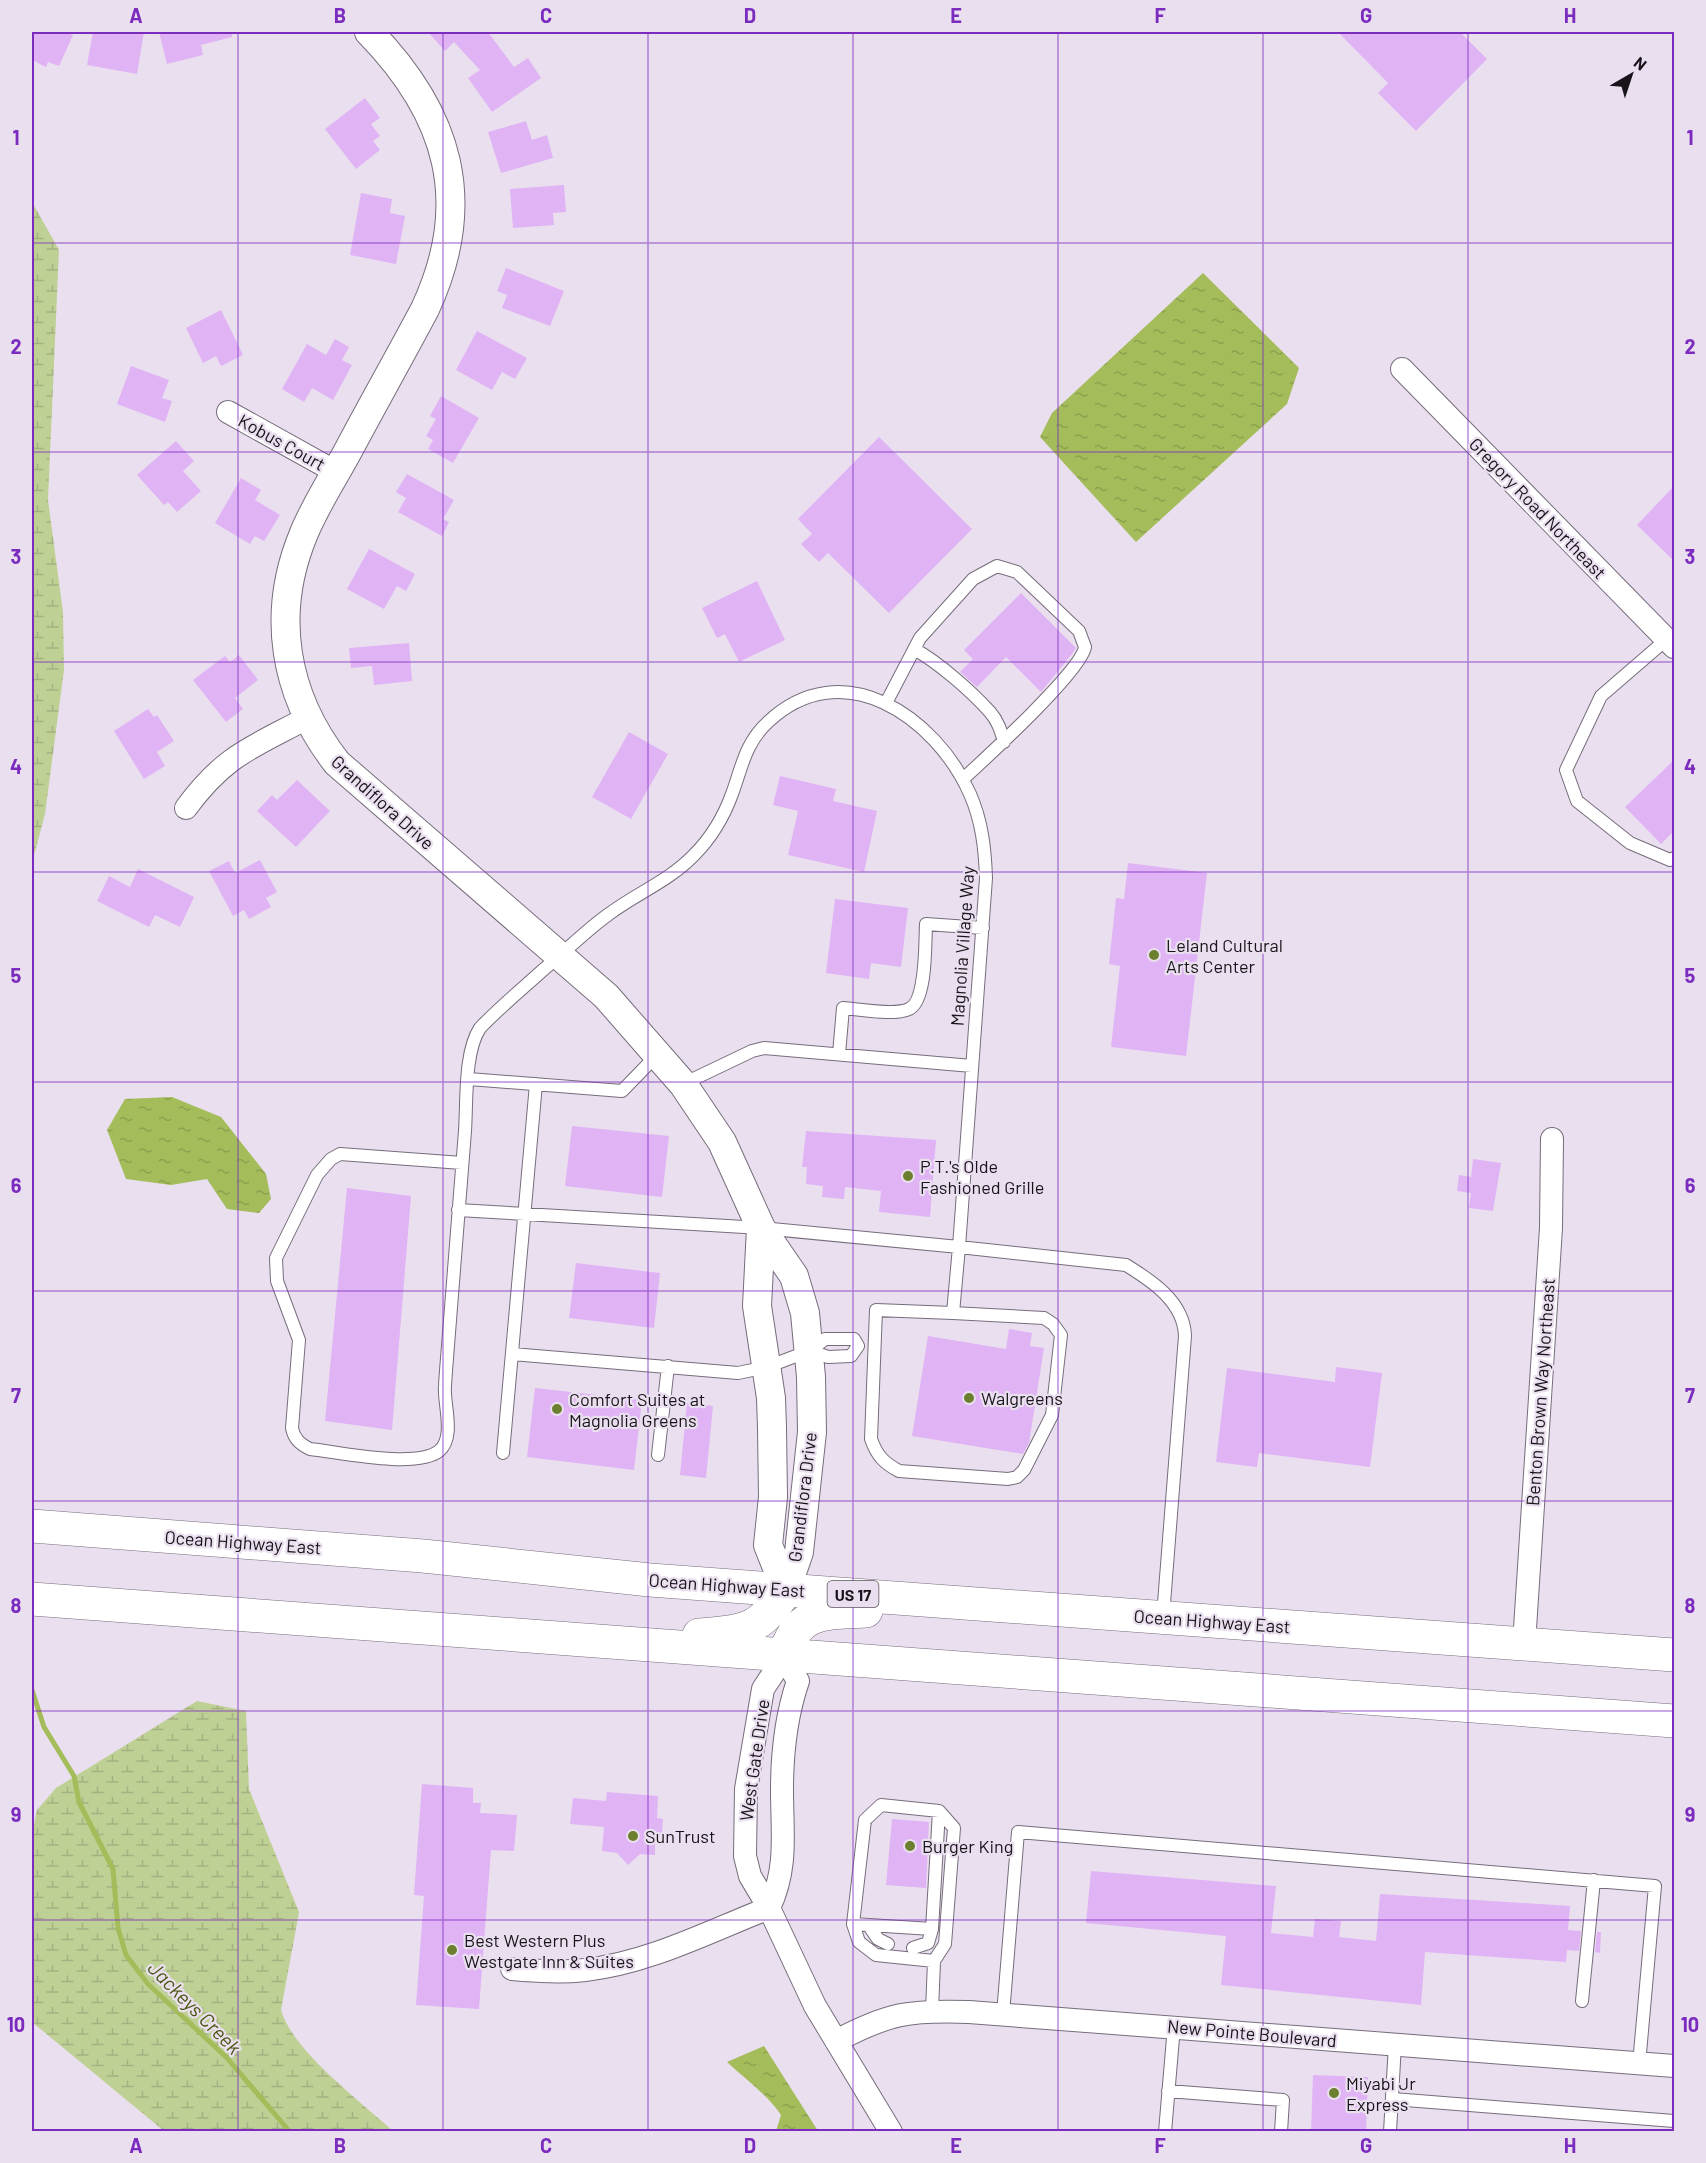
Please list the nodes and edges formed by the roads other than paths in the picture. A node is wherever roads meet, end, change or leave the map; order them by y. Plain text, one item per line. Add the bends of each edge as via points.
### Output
1 (369, 32) edge
2 (1402, 369) dead end
3 (228, 412) dead end
4 (336, 472) junction
5 (1671, 643) edge
6 (914, 649) junction
7 (886, 703) junction
8 (307, 718) junction
9 (1004, 741) junction
10 (963, 779) junction
11 (186, 808) dead end
12 (1674, 858) edge
13 (982, 928) junction
14 (560, 955) junction
15 (659, 1054) junction
16 (839, 1054) junction
17 (972, 1066) junction
18 (469, 1079) junction
19 (536, 1084) junction
20 (683, 1084) junction
21 (1552, 1139) dead end
22 (462, 1164) junction
23 (458, 1210) junction
24 (525, 1215) junction
25 (761, 1228) junction
26 (959, 1247) junction
27 (953, 1313) junction
28 (858, 1346) junction
29 (874, 1347) junction
30 (810, 1351) junction
31 (512, 1354) junction
32 (668, 1366) junction
33 (767, 1367) junction
34 (503, 1453) dead end
35 (658, 1455) dead end
36 (32, 1526) edge
37 (786, 1590) junction
38 (32, 1599) edge
39 (990, 1604) junction
40 (1163, 1617) junction
41 (592, 1643) junction
42 (1524, 1644) junction
43 (1674, 1655) edge
44 (784, 1656) junction
45 (1674, 1706) edge
46 (1548, 1712) junction
47 (1674, 1721) edge
48 (939, 1811) junction
49 (1594, 1880) junction
50 (769, 1908) junction
51 (853, 1924) junction
52 (869, 1926) junction
53 (932, 1929) junction
54 (888, 1944) dead end
55 (913, 1948) dead end
56 (933, 1961) junction
57 (512, 1969) dead end
58 (1582, 2001) dead end
59 (932, 2011) junction
60 (1003, 2014) junction
61 (1174, 2026) junction
62 (836, 2041) junction
63 (1395, 2044) junction
64 (1640, 2064) junction
65 (1674, 2067) edge
66 (1168, 2091) junction
67 (1393, 2099) junction
68 (1674, 2121) edge
69 (891, 2132) edge
70 (1165, 2132) edge
71 (1281, 2132) edge
72 (1390, 2132) edge

1 - 4 street, Grandiflora Drive via 408,77 425,104 447,157 452,207 437,285
2 - 5 street, Gregory Road Northeast
3 - 4 street, Kobus Court
4 - 8 street, Grandiflora Drive via 304,533 286,597 288,657
5 - 12 lane via 1601,696 1566,770 1577,801 1630,843 1670,860
6 - 7 lane
6 - 9 lane via 931,659 990,712
6 - 9 lane via 927,628 973,579 997,566 1017,572 1079,631 1084,653
7 - 10 lane, Magnolia Village Way via 932,737
7 - 14 lane, Magnolia Village Way via 865,696 830,693 793,703 779,712 749,744 726,810 695,854 663,882 606,916
8 - 11 street via 242,751 214,774
8 - 14 street, Grandiflora Drive via 319,740 352,778
9 - 10 lane
10 - 13 lane, Magnolia Village Way via 977,810 984,842
13 - 16 lane via 927,924 922,988 915,1004 896,1011 843,1008
13 - 17 lane, Magnolia Village Way
14 - 15 street, Grandiflora Drive via 606,996
14 - 18 lane, Magnolia Village Way via 480,1028 471,1048
15 - 19 lane via 621,1092
15 - 20 street, Grandiflora Drive
16 - 17 lane
16 - 20 lane via 764,1048
17 - 26 lane, Magnolia Village Way
18 - 19 lane
18 - 22 lane, Magnolia Village Way
19 - 24 lane
20 - 25 street, Grandiflora Drive via 722,1142
21 - 42 street, Benton Brown Way Northeast via 1551,1228
22 - 23 lane, Magnolia Village Way
22 - 23 lane, Magnolia Village Way via 340,1154 317,1175 280,1247 275,1269 299,1340 292,1428 300,1444 310,1449 412,1459 430,1456 445,1443 444,1389
23 - 24 lane
24 - 25 lane
24 - 31 lane
25 - 26 lane
25 - 30 street, Grandiflora Drive via 794,1276 805,1313
25 - 33 street, Grandiflora Drive via 756,1306
26 - 27 lane, Magnolia Village Way
26 - 40 lane via 1126,1265 1178,1308 1185,1336
27 - 29 lane via 876,1310
27 - 29 lane via 1044,1318 1061,1335 1052,1415 1017,1477 899,1471 885,1464 871,1439
28 - 29 lane
28 - 30 lane via 851,1356 828,1358
28 - 30 lane via 854,1339 825,1339
30 - 33 lane
30 - 37 street, Grandiflora Drive via 811,1443 799,1552
31 - 32 lane
31 - 34 lane
32 - 33 lane via 738,1372
32 - 35 lane
33 - 37 street, Grandiflora Drive via 773,1497 768,1545
36 - 37 highway, Ocean Highway East / US 17 via 423,1556
37 - 39 highway, Ocean Highway East / US 17
37 - 41 highway via 776,1606 742,1631
38 - 41 highway
39 - 40 highway, Ocean Highway East / US 17
39 - 44 highway via 823,1615 795,1628
40 - 42 highway, Ocean Highway East / US 17
41 - 44 highway
42 - 43 highway, Ocean Highway East / US 17
44 - 46 highway
44 - 50 street, West Gate Drive via 798,1681 787,1718 783,1755 782,1871
44 - 50 street, West Gate Drive via 763,1689 744,1809 745,1856 750,1876
45 - 46 highway
46 - 47 highway
48 - 51 lane via 880,1805 865,1820
48 - 53 lane
48 - 56 lane via 954,1828 945,1944
49 - 58 lane
49 - 60 lane via 1018,1832
49 - 64 lane via 1655,1886
50 - 57 street via 650,1954 607,1966 563,1972
50 - 62 street, West Gate Drive via 800,1978
51 - 52 lane
51 - 56 lane via 859,1942 876,1955
52 - 53 lane
52 - 54 lane via 878,1939
53 - 55 lane via 928,1943
56 - 59 lane
59 - 60 street, New Pointe Boulevard
59 - 62 street, New Pointe Boulevard via 883,2018
60 - 61 street, New Pointe Boulevard
61 - 63 street, New Pointe Boulevard
61 - 66 lane
62 - 69 street, West Gate Drive
63 - 64 street, New Pointe Boulevard
63 - 67 lane
64 - 65 street, New Pointe Boulevard
66 - 70 lane
66 - 71 lane via 1283,2100
67 - 68 lane
67 - 72 lane

